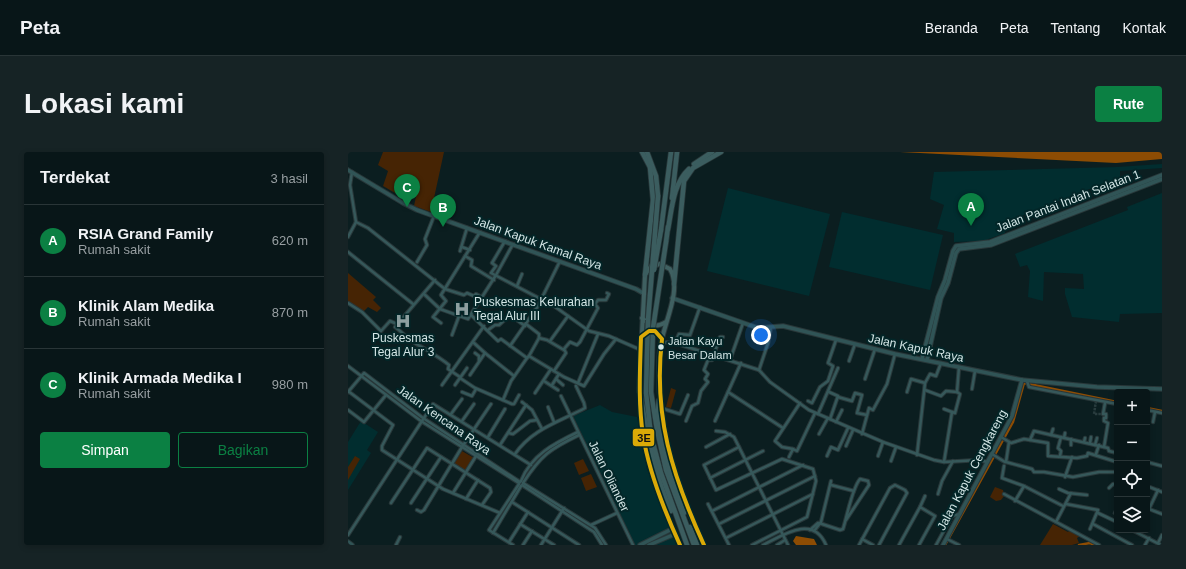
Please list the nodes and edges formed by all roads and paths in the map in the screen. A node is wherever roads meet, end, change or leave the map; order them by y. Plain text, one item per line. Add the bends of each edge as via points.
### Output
1 (644, 152) edge
2 (712, 152) edge
3 (717, 152) edge
4 (721, 152) edge
5 (671, 154) edge
6 (677, 154) edge
7 (650, 167) junction
8 (690, 168) junction
9 (350, 171) edge
10 (1162, 175) edge
11 (1162, 179) edge
12 (658, 194) junction
13 (434, 216) junction
14 (356, 222) junction
15 (467, 228) junction
16 (668, 230) junction
17 (480, 232) junction
18 (348, 237) edge
19 (505, 241) junction
20 (513, 244) junction
21 (462, 247) junction
22 (470, 250) junction
23 (460, 251) dead end
24 (348, 252) edge
25 (465, 256) junction
26 (560, 261) junction
27 (417, 262) dead end
28 (522, 274) dead end
29 (496, 275) junction
30 (645, 275) junction
31 (435, 280) junction
32 (494, 280) junction
33 (674, 284) junction
34 (517, 286) junction
35 (643, 287) junction
36 (445, 289) junction
37 (636, 289) junction
38 (607, 292) dead end
39 (643, 293) junction
40 (424, 294) junction
41 (650, 295) junction
42 (483, 298) junction
43 (672, 298) junction
44 (541, 299) junction
45 (348, 304) edge
46 (412, 304) dead end
47 (700, 306) junction
48 (440, 309) junction
49 (471, 315) junction
50 (458, 316) junction
51 (568, 316) junction
52 (642, 318) junction
53 (666, 321) junction
54 (441, 323) dead end
55 (744, 323) junction
56 (396, 325) junction
57 (526, 325) junction
58 (484, 326) junction
59 (771, 327) junction
60 (488, 330) junction
61 (587, 330) junction
62 (598, 334) junction
63 (452, 335) dead end
64 (641, 337) junction
65 (723, 337) dead end
66 (540, 338) junction
67 (616, 339) junction
68 (661, 340) junction
69 (836, 340) junction
70 (550, 341) junction
71 (474, 343) junction
72 (675, 343) junction
73 (855, 344) junction
74 (510, 346) junction
75 (875, 349) junction
76 (564, 350) junction
77 (641, 350) junction
78 (475, 353) dead end
79 (485, 353) junction
80 (895, 354) junction
81 (714, 356) junction
82 (528, 357) junction
83 (925, 358) junction
84 (479, 360) junction
85 (730, 360) junction
86 (848, 361) dead end
87 (741, 363) junction
88 (941, 363) junction
89 (348, 366) edge
90 (959, 367) junction
91 (467, 368) dead end
92 (838, 368) dead end
93 (551, 369) junction
94 (759, 370) junction
95 (975, 370) junction
96 (452, 371) junction
97 (554, 371) junction
98 (559, 374) junction
99 (470, 375) dead end
100 (361, 376) junction
101 (514, 376) junction
102 (460, 378) junction
103 (556, 379) junction
104 (865, 379) dead end
105 (1022, 380) junction
106 (544, 381) junction
107 (925, 383) junction
108 (1027, 383) junction
109 (576, 384) junction
110 (442, 385) dead end
111 (455, 385) dead end
112 (552, 385) junction
113 (563, 385) dead end
114 (639, 388) junction
115 (972, 388) dead end
116 (476, 389) junction
117 (1162, 389) edge
118 (558, 390) dead end
119 (925, 390) junction
120 (348, 391) edge
121 (462, 392) dead end
122 (728, 392) junction
123 (829, 392) junction
124 (907, 392) dead end
125 (957, 392) junction
126 (535, 393) dead end
127 (649, 393) junction
128 (386, 395) junction
129 (519, 395) dead end
130 (688, 395) dead end
131 (562, 396) dead end
132 (838, 396) junction
133 (462, 399) dead end
134 (503, 400) junction
135 (659, 400) junction
136 (808, 401) dead end
137 (522, 402) dead end
138 (1105, 402) junction
139 (800, 403) junction
140 (474, 404) dead end
141 (491, 404) dead end
142 (1114, 404) edge
143 (526, 405) junction
144 (548, 407) dead end
145 (661, 408) junction
146 (505, 409) dead end
147 (944, 409) dead end
148 (348, 410) edge
149 (373, 410) junction
150 (842, 410) dead end
151 (1150, 411) edge
152 (952, 412) junction
153 (1155, 412) junction
154 (817, 413) junction
155 (1162, 413) edge
156 (451, 414) junction
157 (570, 415) junction
158 (867, 415) junction
159 (828, 418) junction
160 (422, 420) junction
161 (537, 420) junction
162 (462, 421) junction
163 (716, 421) dead end
164 (554, 422) junction
165 (686, 422) dead end
166 (836, 422) junction
167 (1153, 422) dead end
168 (783, 428) junction
169 (848, 428) junction
170 (542, 429) junction
171 (1053, 429) dead end
172 (475, 430) junction
173 (853, 430) junction
174 (716, 431) dead end
175 (508, 433) junction
176 (579, 433) junction
177 (1066, 433) dead end
178 (730, 434) junction
179 (819, 434) dead end
180 (862, 434) junction
181 (1051, 435) junction
182 (488, 437) junction
183 (1063, 437) junction
184 (1091, 437) dead end
185 (1001, 438) junction
186 (1085, 438) dead end
187 (1097, 438) dead end
188 (1071, 439) junction
189 (1030, 440) junction
190 (883, 442) junction
191 (1009, 442) junction
192 (1084, 442) junction
193 (1090, 443) junction
194 (500, 445) junction
195 (1070, 445) dead end
196 (1095, 445) junction
197 (1099, 445) junction
198 (463, 446) junction
199 (846, 446) dead end
200 (706, 447) dead end
201 (739, 447) junction
202 (896, 447) junction
203 (1104, 447) junction
204 (793, 450) junction
205 (763, 451) dead end
206 (1114, 452) edge
207 (515, 454) junction
208 (1096, 454) junction
209 (917, 455) junction
210 (993, 455) junction
211 (440, 456) junction
212 (476, 456) junction
213 (827, 456) dead end
214 (878, 456) dead end
215 (1060, 456) junction
216 (789, 457) dead end
217 (1072, 457) junction
218 (397, 460) junction
219 (746, 460) junction
220 (891, 461) dead end
221 (954, 461) junction
222 (1114, 461) edge
223 (944, 462) junction
224 (988, 462) junction
225 (1006, 462) junction
226 (1150, 463) edge
227 (453, 464) junction
228 (531, 465) junction
229 (802, 465) junction
230 (1004, 466) dead end
231 (1162, 466) edge
232 (413, 470) junction
233 (465, 472) junction
234 (1114, 472) edge
235 (752, 473) junction
236 (815, 476) junction
237 (1065, 476) junction
238 (427, 478) junction
239 (710, 478) junction
240 (478, 480) junction
241 (521, 484) junction
242 (1114, 484) edge
243 (439, 486) junction
244 (760, 486) junction
245 (1024, 486) junction
246 (1150, 487) edge
247 (1109, 488) dead end
248 (1059, 489) dead end
249 (1158, 490) junction
250 (854, 491) junction
251 (1162, 492) edge
252 (453, 493) junction
253 (1071, 493) junction
254 (813, 494) junction
255 (938, 494) dead end
256 (1004, 494) dead end
257 (1087, 495) dead end
258 (925, 496) dead end
259 (466, 498) junction
260 (767, 500) junction
261 (1015, 501) junction
262 (512, 502) junction
263 (391, 503) dead end
264 (411, 503) dead end
265 (708, 504) dead end
266 (1150, 504) edge
267 (482, 505) junction
268 (1065, 505) junction
269 (920, 507) junction
270 (564, 508) junction
271 (1150, 509) edge
272 (417, 510) dead end
273 (712, 511) junction
274 (528, 512) junction
275 (561, 512) junction
276 (500, 513) junction
277 (617, 513) junction
278 (1098, 513) junction
279 (773, 514) junction
280 (960, 514) junction
281 (1162, 514) edge
282 (675, 517) junction
283 (846, 520) junction
284 (1114, 521) edge
285 (1056, 522) junction
286 (820, 523) junction
287 (520, 524) junction
288 (719, 524) junction
289 (1092, 524) junction
290 (591, 525) junction
291 (552, 527) junction
292 (672, 528) junction
293 (1090, 529) dead end
294 (781, 530) junction
295 (812, 530) junction
296 (532, 531) junction
297 (491, 532) junction
298 (1138, 533) edge
299 (675, 534) junction
300 (348, 535) edge
301 (784, 535) junction
302 (1162, 535) edge
303 (400, 537) dead end
304 (726, 538) junction
305 (1149, 538) junction
306 (544, 539) junction
307 (862, 539) junction
308 (948, 539) junction
309 (785, 540) junction
310 (348, 542) edge
311 (509, 542) junction
312 (576, 544) edge
313 (1160, 544) edge
314 (352, 545) edge
315 (396, 545) edge
316 (513, 545) edge
317 (524, 545) edge
318 (541, 545) edge
319 (554, 545) edge
320 (579, 545) edge
321 (602, 545) edge
322 (606, 545) edge
323 (633, 545) edge
324 (640, 545) edge
325 (649, 545) edge
326 (680, 545) edge
327 (687, 545) edge
328 (694, 545) edge
329 (697, 545) edge
330 (704, 545) edge
331 (729, 545) edge
332 (752, 545) edge
333 (763, 545) edge
334 (776, 545) edge
335 (788, 545) edge
336 (826, 545) edge
337 (859, 545) edge
338 (873, 545) edge
339 (879, 545) edge
340 (899, 545) edge
341 (919, 545) edge
342 (936, 545) edge
343 (943, 545) edge
344 (959, 545) edge
345 (1100, 545) edge
346 (1132, 545) edge
347 (1145, 545) edge

1 - 7 highway
1 - 12 highway via 656,176
2 - 8 highway
3 - 8 highway
4 - 33 highway via 693,168 684,181
5 - 41 highway, bridge
6 - 16 highway
7 - 12 highway
7 - 30 highway via 653,200
8 - 16 highway via 683,175 677,188
9 - 13 street, Jalan Kapuk Kamal Raya via 403,203
9 - 14 street
10 - 83 street, Jalan Pantai Indah Selatan 1 via 990,242 956,246 952,251 938,297
11 - 83 street, Jalan Pantai Indah Selatan 1 via 991,245 959,249 941,298
12 - 41 highway, bridge
13 - 15 street, Jalan Kapuk Kamal Raya
13 - 27 street via 424,239 427,245
14 - 18 street
14 - 31 street via 368,228
15 - 17 street, Jalan Kapuk Kamal Raya
15 - 21 street
16 - 127 highway, bridge via 653,328
17 - 19 street, Jalan Kapuk Kamal Raya
17 - 22 street
19 - 20 street, Jalan Kapuk Kamal Raya
19 - 29 street via 492,263 496,266 491,272
20 - 26 street, Jalan Kapuk Kamal Raya
20 - 29 street
21 - 22 street
21 - 23 street
22 - 25 street
24 - 46 street
25 - 32 street via 472,260 471,266
25 - 36 street
26 - 37 street, Jalan Kapuk Kamal Raya
26 - 44 street
28 - 34 street
29 - 32 street
29 - 34 street
30 - 33 main road via 653,264 664,265 671,272
30 - 35 main road
31 - 36 street
31 - 40 street
32 - 42 street
33 - 43 main road
34 - 44 street
35 - 37 street
35 - 39 main road
36 - 42 street via 464,295 476,294
36 - 48 street via 441,296 446,301
37 - 39 street, Jalan Kapuk Kamal Raya
38 - 61 street via 609,294 604,301 598,300 595,304 598,308
39 - 52 main road
40 - 48 street
40 - 56 street
41 - 127 highway, bridge via 647,328
42 - 49 street
43 - 47 street, Jalan Kapuk Raya
43 - 53 main road
44 - 51 street
44 - 57 street
45 - 56 street via 362,312 381,331 390,321
47 - 55 street, Jalan Kapuk Raya
47 - 72 street via 690,335 679,334
48 - 50 street
48 - 54 street via 433,317
49 - 50 street via 468,319
49 - 58 street
50 - 63 street
51 - 61 street
51 - 70 street
52 - 53 main road via 653,326
52 - 64 main road
53 - 68 main road
55 - 59 street, Jalan Kapuk Raya via 758,328
55 - 85 street
56 - 96 street via 414,343 443,360
57 - 60 street via 510,315 499,325 495,324
57 - 66 street via 539,334
57 - 74 street
58 - 60 street
58 - 71 street
59 - 69 street, Jalan Kapuk Raya via 783,326
59 - 94 street
60 - 74 street via 498,341 501,339
61 - 62 street
61 - 76 street via 579,344 571,341
62 - 67 street
62 - 109 street
64 - 68 main road via 644,333 652,331 659,334
64 - 77 main road
65 - 81 street via 720,337
66 - 70 street
66 - 82 street
67 - 77 street
67 - 109 street via 585,385
68 - 72 street
68 - 135 main road
69 - 73 street, Jalan Kapuk Raya
69 - 136 street via 828,363 833,366 828,381 820,388 812,403
70 - 76 street
71 - 79 street
71 - 96 street
72 - 81 street
73 - 75 street, Jalan Kapuk Raya
73 - 86 street
74 - 82 street
75 - 80 street, Jalan Kapuk Raya
75 - 104 street
76 - 97 street via 566,353
77 - 114 main road
78 - 84 street
79 - 84 street
79 - 101 street
80 - 83 street, Jalan Kapuk Raya
80 - 158 street via 887,384 876,406 873,410 869,408
81 - 85 street
81 - 165 street via 712,360 708,360 704,370 708,374 705,379 708,382 701,391 698,403 692,406
82 - 93 street
82 - 101 street
83 - 88 street, Jalan Kapuk Raya
84 - 99 street
85 - 87 street
87 - 94 street
87 - 122 street
88 - 90 street, Jalan Kapuk Raya
88 - 107 street via 936,376 930,374
89 - 100 street, Jalan Kencana Raya
90 - 95 street, Jalan Kapuk Raya
90 - 125 street
91 - 102 street
92 - 123 street
93 - 97 street
93 - 106 street
94 - 139 street via 770,382
95 - 105 street, Jalan Kapuk Raya
95 - 115 street
96 - 102 street
96 - 110 street
97 - 98 street
98 - 103 street
98 - 109 street
100 - 120 street
100 - 128 street, Jalan Kencana Raya
100 - 160 street, Jalan Kencana Raya via 364,374
101 - 134 street
102 - 111 street
102 - 116 street
103 - 112 street
103 - 113 street
105 - 108 street, Jalan Kapuk Raya
105 - 185 street, Jalan Kapuk Cengkareng via 1015,411
106 - 112 street
106 - 126 street
107 - 119 street
107 - 124 street via 911,379
108 - 117 street, Jalan Kapuk Raya
108 - 138 street via 1028,387
109 - 157 street via 584,408
112 - 118 street
114 - 282 highway via 652,457 663,496
114 - 292 main road via 641,420 651,470
116 - 121 street via 472,396
116 - 134 street
119 - 125 street via 941,396 946,390
119 - 209 street
120 - 149 street
122 - 163 street
122 - 168 street
123 - 132 street
123 - 154 street
125 - 152 street via 960,394 955,413
127 - 282 highway via 651,435
127 - 328 highway via 666,470
128 - 149 street
128 - 160 street, Jalan Kencana Raya
129 - 134 street via 513,404
130 - 145 street via 680,414
131 - 157 street, Jalan Oliander
132 - 158 street via 852,401 855,392 862,395 857,413
132 - 159 street
133 - 156 street
135 - 145 main road
135 - 329 highway via 660,426 669,467
137 - 143 street
138 - 142 street
138 - 203 street via 1103,414 1106,414 1104,421 1108,423
139 - 154 street
139 - 168 street
140 - 162 street
141 - 172 street
143 - 161 street via 531,408
143 - 175 street
144 - 164 street
145 - 330 main road via 674,475 684,504
146 - 182 street
147 - 152 street
148 - 149 street via 363,422
149 - 218 street via 393,425 382,450
150 - 166 street
151 - 153 street
152 - 223 street
153 - 155 street
153 - 167 street
154 - 159 street
154 - 204 street via 796,451
156 - 160 street via 434,404
156 - 162 street
157 - 164 street
157 - 176 street, Jalan Oliander
158 - 180 street
159 - 166 street
159 - 179 street
160 - 198 street, Jalan Kencana Raya
160 - 218 street
161 - 170 street
161 - 175 street via 530,420 513,434
162 - 172 street
164 - 170 street
166 - 169 street
168 - 204 street via 774,441
169 - 173 street
169 - 213 street via 838,450 831,447
170 - 207 street via 525,442
171 - 181 street
172 - 182 street
172 - 198 street
173 - 180 street
173 - 199 street
174 - 178 street
175 - 194 street
176 - 228 street via 548,448
176 - 241 street via 543,456
176 - 277 street, Jalan Oliander
177 - 183 street
178 - 200 street
178 - 201 street
180 - 190 street
181 - 183 street
181 - 189 street via 1033,431
182 - 194 street
183 - 188 street
183 - 215 street via 1058,448 1061,451
184 - 193 street
185 - 191 street
185 - 210 street, Jalan Kapuk Cengkareng
186 - 192 street
187 - 196 street
188 - 192 street
188 - 195 street
189 - 191 street
189 - 215 street via 1048,443 1048,456
190 - 202 street
190 - 214 street
191 - 225 street
192 - 193 street
193 - 196 street
194 - 207 street
196 - 197 street
197 - 203 street
197 - 208 street
198 - 212 street, Jalan Kencana Raya
198 - 227 street
198 - 241 street, Jalan Kencana Raya
201 - 219 street
201 - 239 street via 705,464
202 - 209 street
202 - 220 street
203 - 206 street
204 - 216 street
205 - 219 street
207 - 228 street
208 - 217 street
208 - 222 street
209 - 223 street
210 - 224 street, Jalan Kapuk Cengkareng
210 - 225 street
211 - 227 street
211 - 232 street via 427,448
211 - 238 street
212 - 233 street
212 - 241 street, Jalan Kencana Raya
215 - 217 street
217 - 237 street
218 - 232 street
218 - 300 street
219 - 235 street
219 - 239 street
221 - 223 street
221 - 224 street
221 - 255 street via 942,481
224 - 280 street, Jalan Kapuk Cengkareng
225 - 237 street via 1032,469 1034,472
226 - 231 street
227 - 233 street
227 - 243 street
228 - 241 street
229 - 235 street via 781,459
229 - 236 street via 813,469
229 - 244 street
230 - 245 street via 1002,478
232 - 238 street
232 - 263 street
233 - 240 street
233 - 252 street
234 - 237 street
235 - 239 street via 717,490
235 - 244 street
236 - 254 street
236 - 260 street
238 - 243 street
238 - 264 street
240 - 259 street
240 - 267 street via 491,489
241 - 262 street
241 - 270 street, Jalan Kencana Raya
241 - 275 street, Jalan Kencana Raya
241 - 276 street
242 - 247 street
243 - 252 street
243 - 272 street via 424,510
244 - 260 street
244 - 273 street
245 - 261 street
245 - 268 street
246 - 249 street
248 - 253 street
249 - 251 street
249 - 266 street
250 - 283 street
250 - 283 street via 860,480 869,483
250 - 286 street via 831,483
252 - 259 street
253 - 257 street
253 - 268 street
254 - 279 street
254 - 294 street via 806,518
256 - 261 street
258 - 269 street
259 - 267 street
260 - 279 street
260 - 288 street
261 - 285 street
262 - 274 street
262 - 297 street
265 - 273 street
267 - 276 street
268 - 278 street via 1096,509
268 - 285 street
269 - 340 street
269 - 341 street via 935,516
270 - 275 street
270 - 290 street, Jalan Kencana Raya
271 - 281 street
273 - 288 street
274 - 287 street
274 - 291 street
275 - 291 street
275 - 321 street, Jalan Kencana Raya via 594,532
276 - 297 street
277 - 290 street
277 - 323 street, Jalan Oliander
278 - 284 street
278 - 289 street
279 - 294 street
279 - 304 street
280 - 308 street, Jalan Kapuk Cengkareng
280 - 342 street via 952,516
282 - 327 highway
283 - 286 street via 843,529
285 - 345 street
286 - 295 street
287 - 296 street
287 - 311 street
288 - 304 street
289 - 293 street
289 - 346 street
290 - 322 street, Jalan Kencana Raya via 600,533
291 - 306 street
291 - 312 street
292 - 299 main road
292 - 324 street
294 - 301 street
294 - 332 street
295 - 301 street via 799,528
295 - 336 street via 820,535
296 - 306 street
296 - 317 street
297 - 311 street
298 - 305 street
299 - 325 street
299 - 326 main road
301 - 309 street
301 - 333 street
302 - 313 street
303 - 315 street
304 - 331 street
305 - 313 street
305 - 347 street
306 - 318 street
306 - 319 street
307 - 337 street
307 - 338 street
307 - 339 street via 891,486 895,485 905,490 906,495
308 - 343 street, Jalan Kapuk Cengkareng
308 - 344 street
309 - 334 street
309 - 335 street
310 - 314 street
311 - 316 street
312 - 320 street

